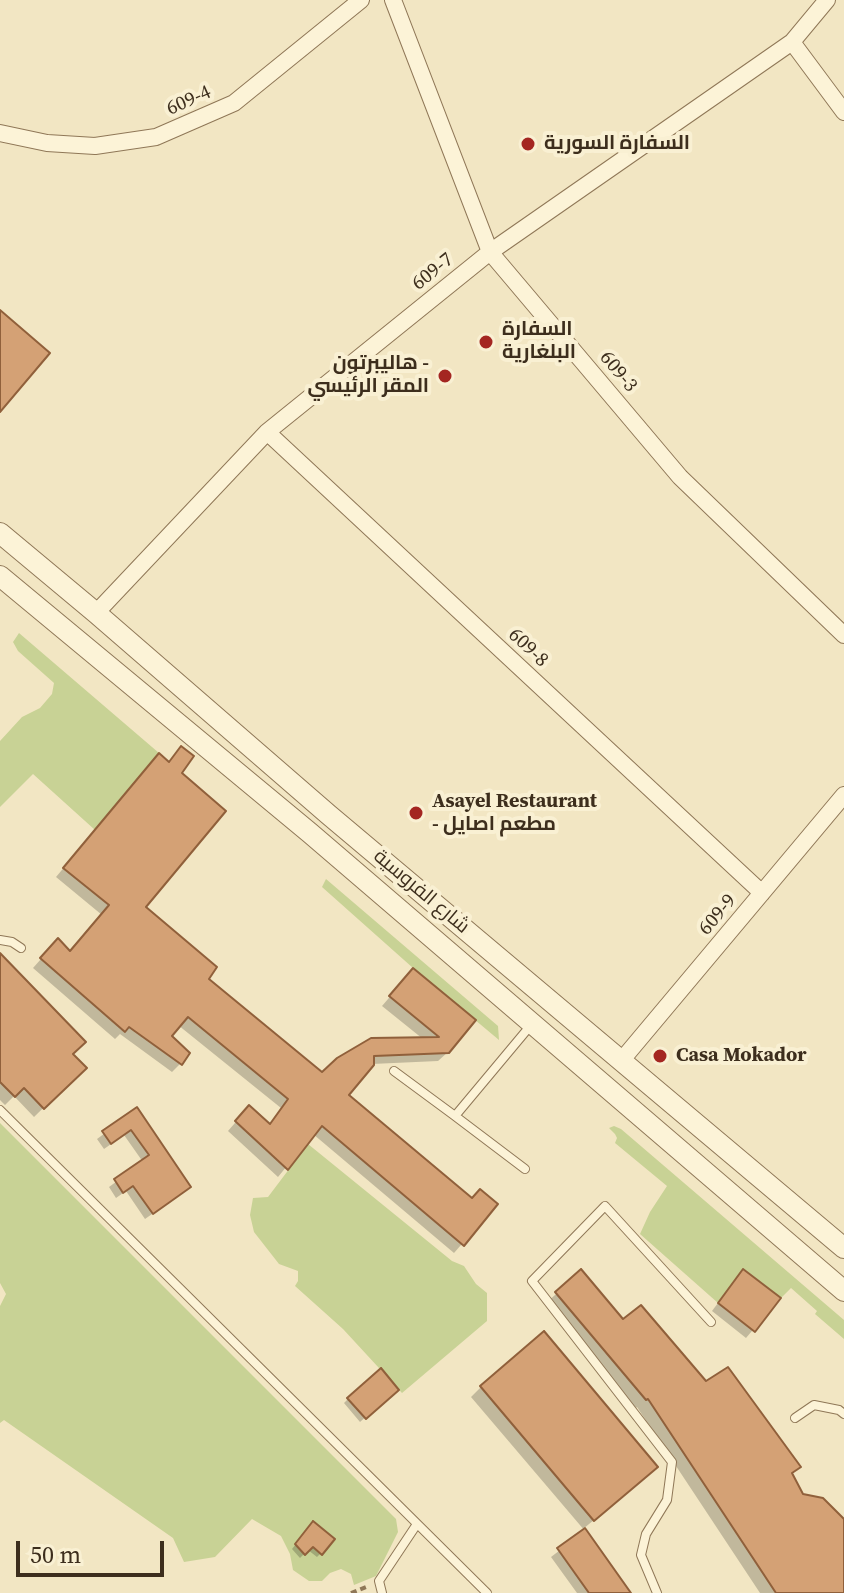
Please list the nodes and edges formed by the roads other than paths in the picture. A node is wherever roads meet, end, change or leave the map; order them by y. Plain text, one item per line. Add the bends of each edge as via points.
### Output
1 (361, 0) edge
2 (393, 0) edge
3 (827, 0) edge
4 (792, 42) junction
5 (844, 112) edge
6 (0, 133) edge
7 (490, 252) junction
8 (267, 432) junction
9 (0, 533) edge
10 (0, 576) edge
11 (96, 613) junction
12 (844, 635) edge
13 (844, 795) edge
14 (329, 815) junction
15 (310, 833) junction
16 (762, 893) junction
17 (0, 940) edge
18 (21, 948) dead end
19 (532, 1024) junction
20 (621, 1061) junction
21 (394, 1071) dead end
22 (0, 1110) edge
23 (455, 1116) junction
24 (525, 1169) dead end
25 (844, 1248) edge
26 (844, 1291) edge
27 (711, 1322) dead end
28 (844, 1414) edge
29 (795, 1418) dead end
30 (417, 1524) junction
31 (382, 1593) edge
32 (487, 1593) edge
33 (657, 1593) edge

1 - 6 street, 609-4 via 234,103 156,137 95,146
2 - 7 street, 609-3
3 - 4 street, 609-7
4 - 5 street
4 - 7 street, 609-7
7 - 8 street, 609-7
7 - 12 street, 609-3 via 680,477
8 - 11 street, 609-7
8 - 16 street, 609-8
9 - 11 street, شارع الفروسية
10 - 15 street, شارع الفروسية
11 - 14 street, شارع الفروسية
13 - 16 street, 609-9
14 - 15 street
14 - 20 street, شارع الفروسية
15 - 19 street, شارع الفروسية
16 - 20 street, 609-9
17 - 18 lane
19 - 23 lane
19 - 26 street, شارع الفروسية
20 - 25 street, شارع الفروسية
21 - 23 lane
22 - 30 lane
23 - 24 lane
27 - 33 lane via 605,1206 532,1281 672,1462 667,1500 646,1534 641,1555
28 - 29 lane via 814,1405
30 - 31 lane via 379,1581
30 - 32 lane

